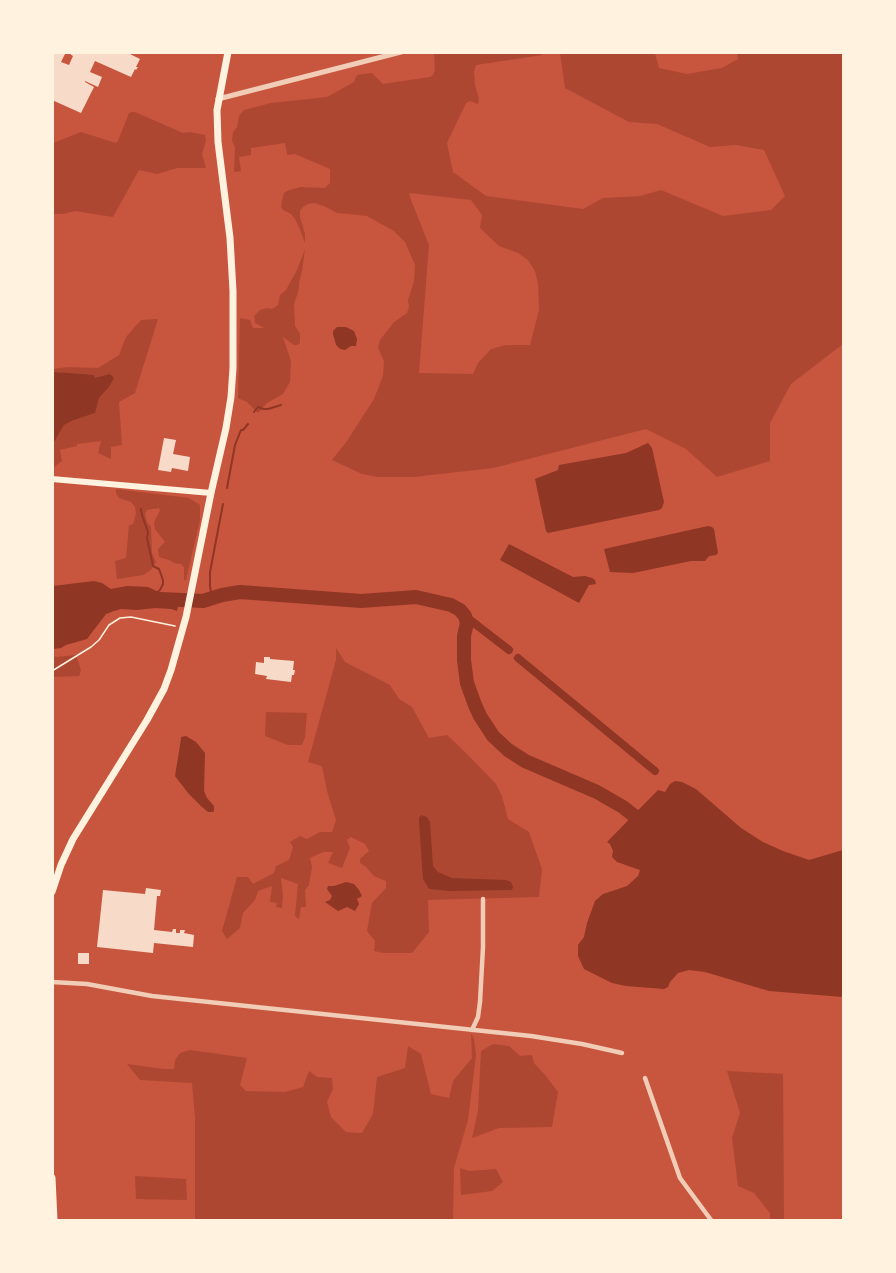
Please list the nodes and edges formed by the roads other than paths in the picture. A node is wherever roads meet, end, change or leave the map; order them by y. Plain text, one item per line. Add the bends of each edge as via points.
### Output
1 (228, 52) edge
2 (401, 52) edge
3 (218, 99) junction
4 (52, 479) edge
5 (211, 493) junction
6 (52, 892) edge
7 (483, 899) dead end
8 (52, 982) edge
9 (472, 1030) junction
10 (622, 1053) dead end
11 (645, 1078) dead end
12 (52, 1178) edge
13 (54, 1221) edge
14 (711, 1221) edge

1 - 3 main road
2 - 3 street
3 - 5 main road via 234,342 229,410
4 - 5 main road
5 - 6 main road via 186,617 164,688 77,832
7 - 9 street via 480,1002
8 - 9 street via 87,984 163,998
9 - 10 street via 553,1039
11 - 14 street via 680,1178
12 - 13 main road

